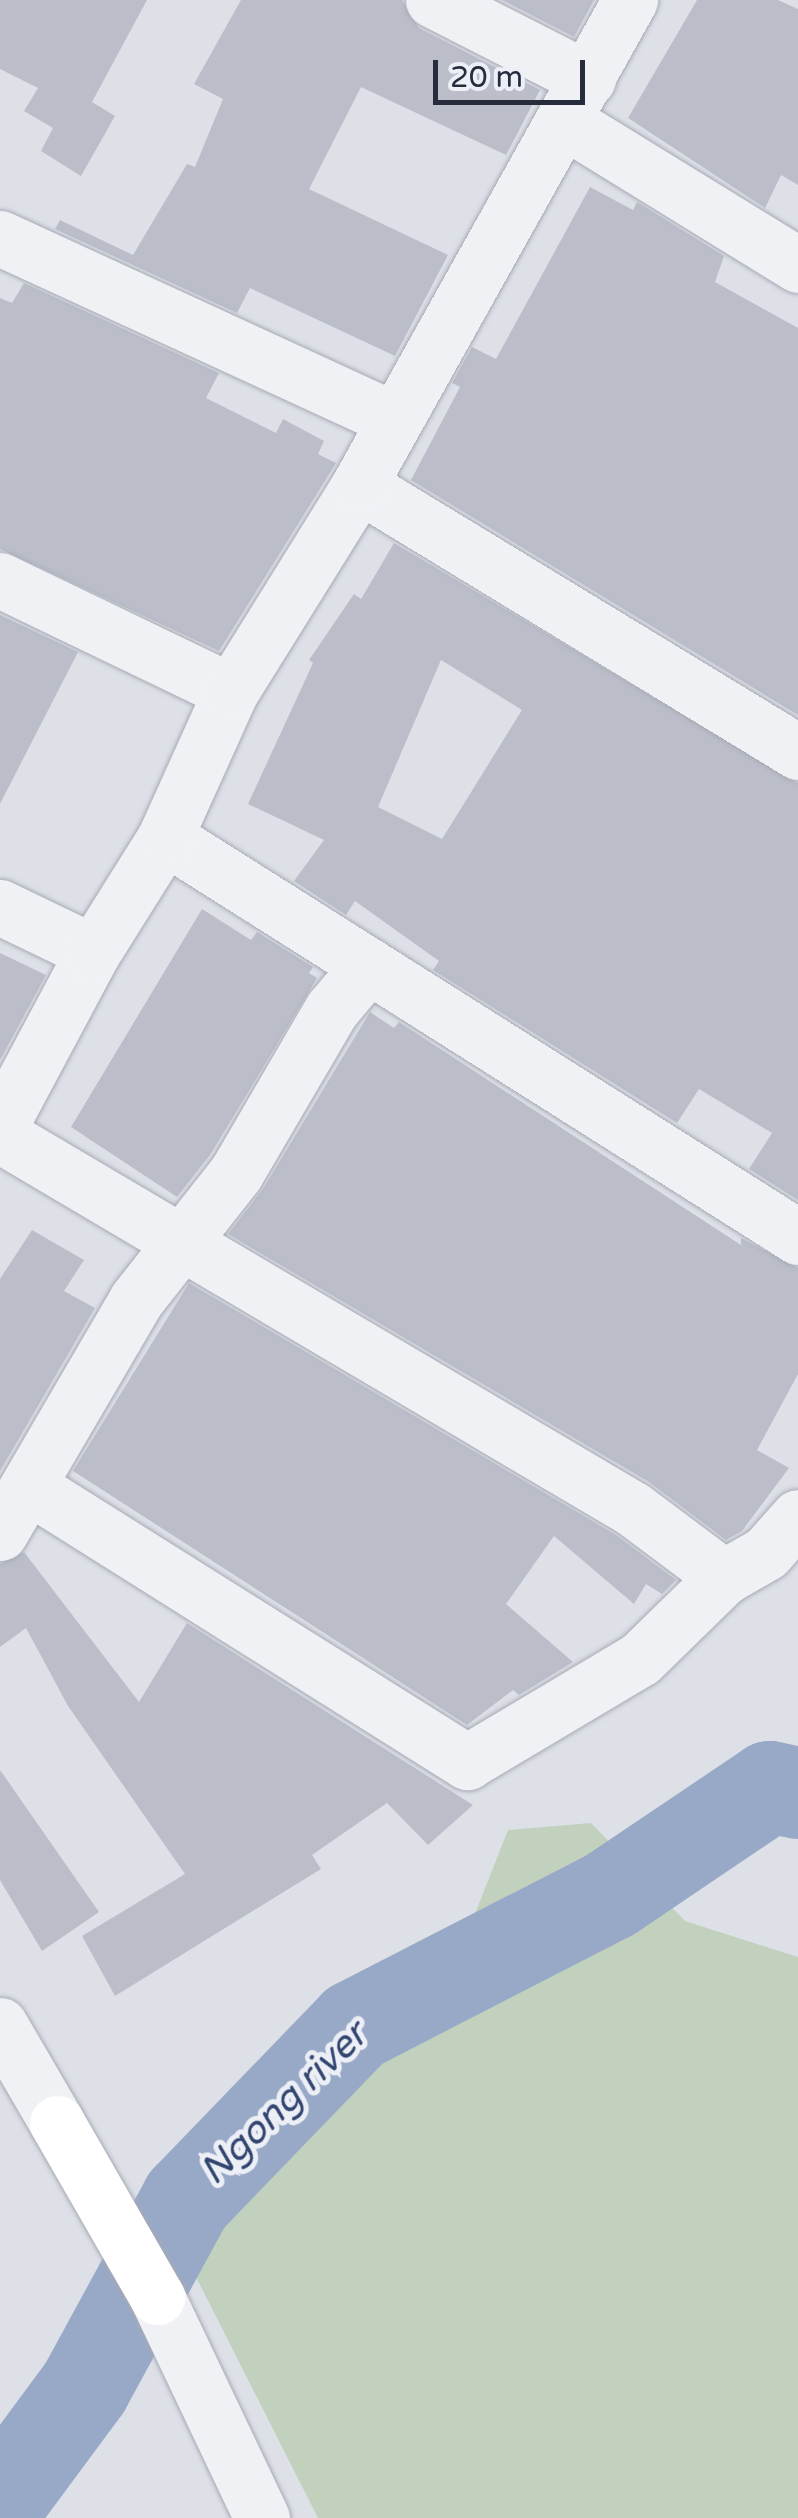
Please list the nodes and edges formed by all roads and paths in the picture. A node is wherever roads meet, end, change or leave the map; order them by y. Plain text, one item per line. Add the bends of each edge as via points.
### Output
1 (433, 0) edge
2 (630, 0) edge
3 (577, 100) junction
4 (0, 238) edge
5 (798, 265) edge
6 (391, 418) junction
7 (359, 485) junction
8 (0, 580) edge
9 (232, 692) junction
10 (798, 752) edge
11 (165, 837) junction
12 (0, 907) edge
13 (93, 952) junction
14 (369, 964) junction
15 (0, 1126) edge
16 (0, 1135) edge
17 (798, 1237) edge
18 (187, 1242) junction
19 (28, 1486) junction
20 (798, 1516) edge
21 (0, 1534) edge
22 (724, 1578) junction
23 (0, 2025) edge
24 (56, 2123) joint
25 (157, 2297) joint
26 (262, 2518) edge

1 - 3 street
2 - 3 street
3 - 5 street
3 - 6 street
4 - 6 street
6 - 7 street
7 - 9 street
7 - 10 street
8 - 9 street
9 - 11 street
11 - 13 street
11 - 14 street
12 - 13 street
13 - 15 street
14 - 17 street
14 - 18 street via 332,1009 236,1173
16 - 18 street
18 - 19 street via 136,1300
18 - 22 street via 633,1509
19 - 21 street
19 - 22 street via 467,1762 640,1659
20 - 22 street via 766,1553
23 - 24 street
24 - 25 main road
25 - 26 street

